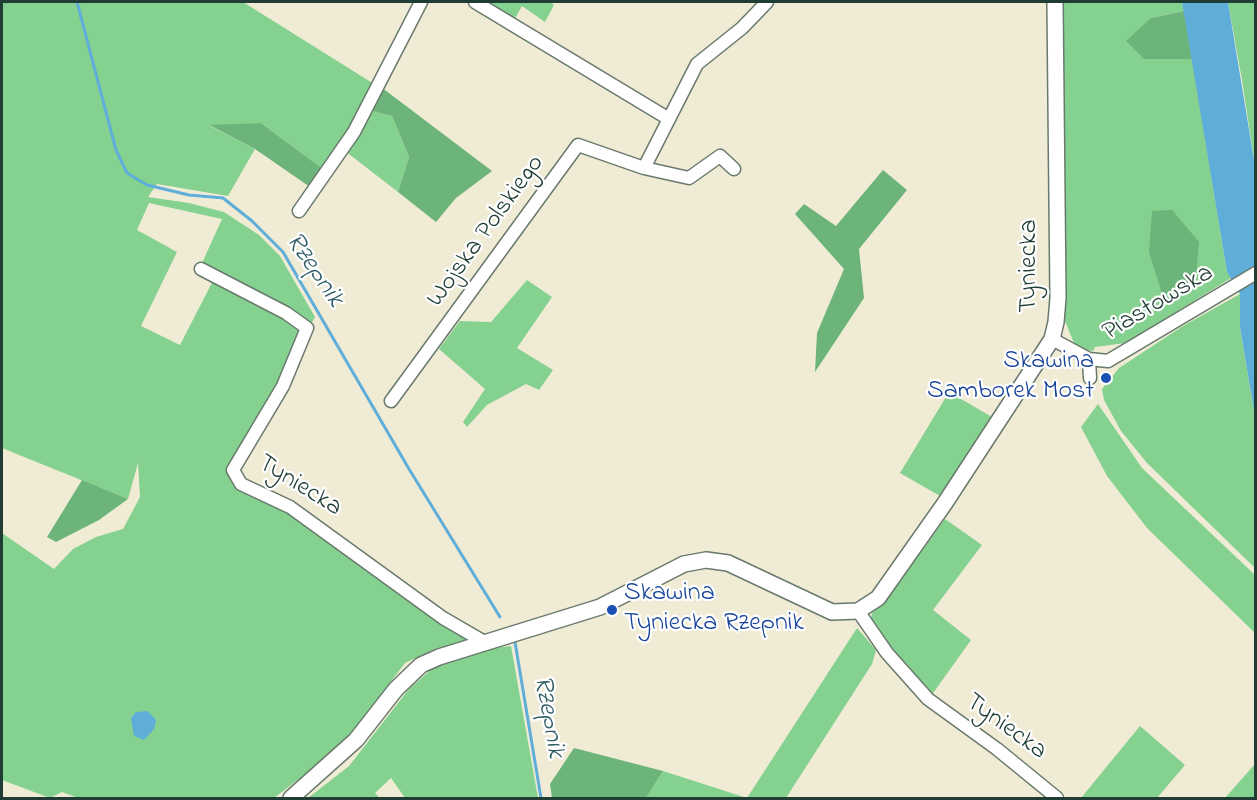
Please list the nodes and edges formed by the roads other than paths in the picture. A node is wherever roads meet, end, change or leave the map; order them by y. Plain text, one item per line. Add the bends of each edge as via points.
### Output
1 (421, 2) edge
2 (475, 2) edge
3 (767, 2) edge
4 (1055, 2) edge
5 (669, 119) junction
6 (644, 168) junction
7 (734, 169) dead end
8 (298, 211) dead end
9 (201, 269) dead end
10 (1256, 273) edge
11 (1052, 339) junction
12 (1089, 359) junction
13 (1090, 378) dead end
14 (391, 401) dead end
15 (858, 611) junction
16 (486, 643) junction
17 (291, 798) edge
18 (1057, 798) edge

1 - 8 street via 354,132
2 - 5 street
3 - 5 street via 697,64
4 - 11 street, Tyniecka via 1058,298
5 - 6 street
6 - 7 street, Wojska Polskiego via 689,178 720,156
6 - 14 street, Wojska Polskiego via 578,145
9 - 16 street, Tyniecka via 307,328 283,386 233,470 241,484 290,507 442,618
10 - 12 street, Piastowska via 1115,359
11 - 12 street, Piastowska
11 - 15 street, Tyniecka via 895,578 878,598
12 - 13 street
15 - 16 street via 832,612 739,567 696,561 653,578 600,607
15 - 18 street, Tyniecka via 880,644 927,699
16 - 17 street via 439,657 414,670 356,740

